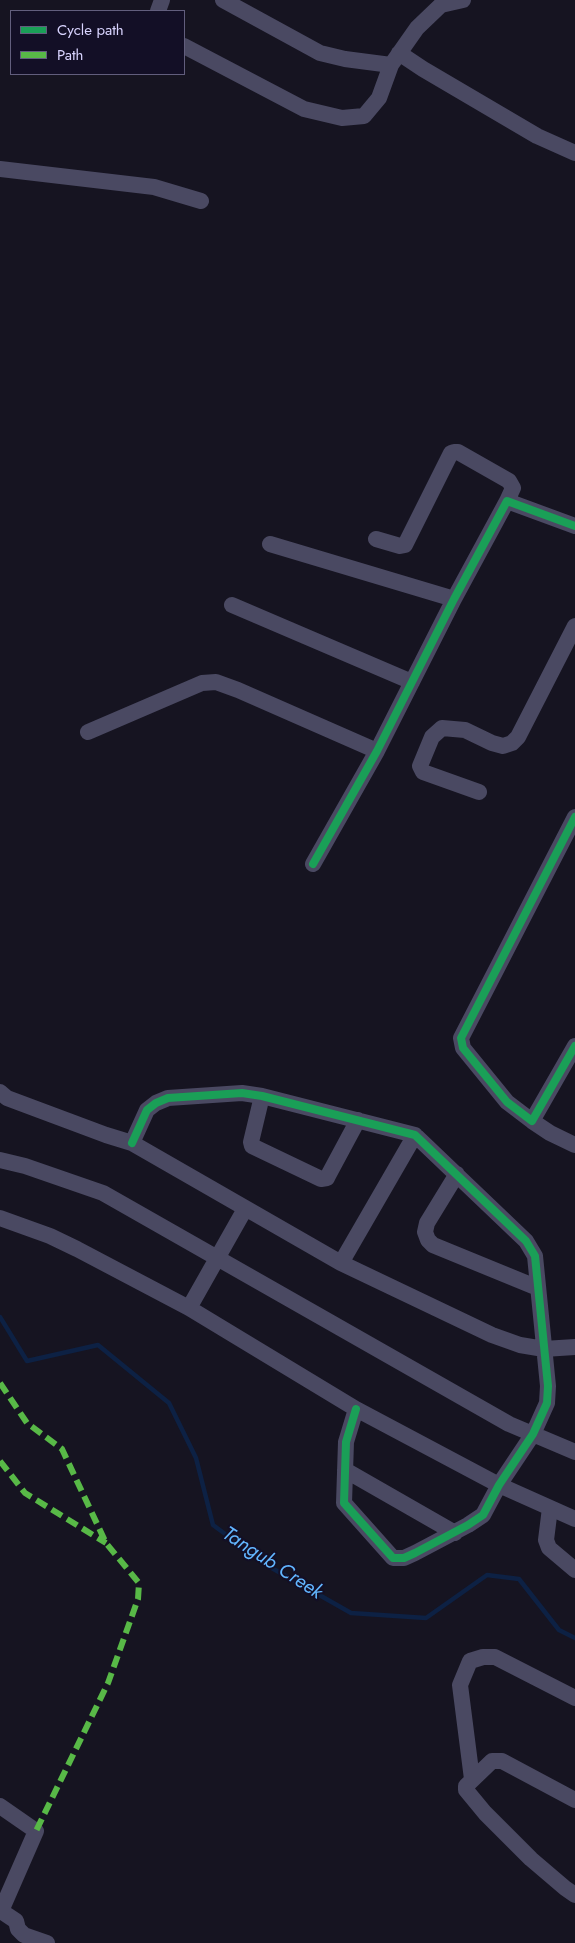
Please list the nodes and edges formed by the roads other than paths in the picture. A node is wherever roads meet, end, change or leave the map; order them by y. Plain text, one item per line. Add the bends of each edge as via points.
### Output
1 (223, 0) edge
2 (463, 0) edge
3 (439, 3) edge
4 (185, 47) edge
5 (395, 59) junction
6 (575, 153) edge
7 (0, 169) edge
8 (201, 201) dead end
9 (507, 501) junction
10 (575, 526) edge
11 (376, 539) dead end
12 (270, 544) dead end
13 (454, 599) junction
14 (232, 605) dead end
15 (575, 626) edge
16 (412, 682) junction
17 (88, 732) dead end
18 (378, 751) junction
19 (479, 792) dead end
20 (575, 817) edge
21 (313, 864) dead end
22 (575, 1046) edge
23 (262, 1096) junction
24 (2, 1097) edge
25 (358, 1120) junction
26 (532, 1121) junction
27 (415, 1136) junction
28 (132, 1143) junction
29 (575, 1145) edge
30 (0, 1160) edge
31 (457, 1174) junction
32 (245, 1209) junction
33 (0, 1218) edge
34 (218, 1257) junction
35 (341, 1263) junction
36 (538, 1288) junction
37 (189, 1308) junction
38 (575, 1347) edge
39 (544, 1350) junction
40 (356, 1409) junction
41 (533, 1434) junction
42 (575, 1452) edge
43 (345, 1470) junction
44 (499, 1485) junction
45 (550, 1508) junction
46 (575, 1519) edge
47 (454, 1532) junction
48 (575, 1570) edge
49 (575, 1698) edge
50 (472, 1779) junction
51 (575, 1800) edge
52 (0, 1806) edge
53 (575, 1894) edge
54 (0, 1911) edge
55 (47, 1943) edge

1 - 5 street via 320,53 345,59
2 - 3 street
3 - 5 street
4 - 5 street via 304,109 342,118 364,116 379,98
5 - 6 street via 423,69 537,136
7 - 8 street via 154,187
9 - 10 street
9 - 11 street via 513,488 509,481 454,452 405,545
9 - 13 street
12 - 13 street
13 - 16 street
14 - 16 street
15 - 19 street via 512,743 503,746 465,730 442,728 432,737 420,766 423,772
16 - 18 street
17 - 18 street via 202,683 216,682
18 - 21 street
20 - 26 street via 461,1038 463,1048 507,1102
22 - 26 street
23 - 25 street
23 - 25 street via 250,1142 252,1146 321,1179 327,1178
23 - 28 street via 242,1093 168,1098 147,1110
24 - 28 street
25 - 27 street
26 - 29 street
27 - 31 street
27 - 35 street
28 - 32 street
30 - 34 street via 103,1193
31 - 36 street via 531,1248 535,1256
31 - 36 street via 427,1223 425,1232 428,1240 433,1245
32 - 34 street
32 - 35 street
33 - 37 street via 50,1236
34 - 37 street
34 - 41 street via 509,1424
35 - 39 street via 492,1334
36 - 39 street
37 - 40 street
38 - 39 street
39 - 41 street via 547,1403
40 - 43 street via 346,1442
40 - 44 street
41 - 42 street
41 - 44 street
43 - 47 street
43 - 47 street via 344,1503 393,1558 404,1558
44 - 45 street
44 - 47 street via 483,1515
45 - 46 street
45 - 48 street via 546,1540 549,1548
49 - 50 street via 495,1657 470,1661 460,1684
50 - 51 street via 492,1761 502,1761
50 - 53 street via 466,1790 485,1813 531,1859
52 - 54 street via 36,1830
54 - 55 street via 16,1921 24,1934

